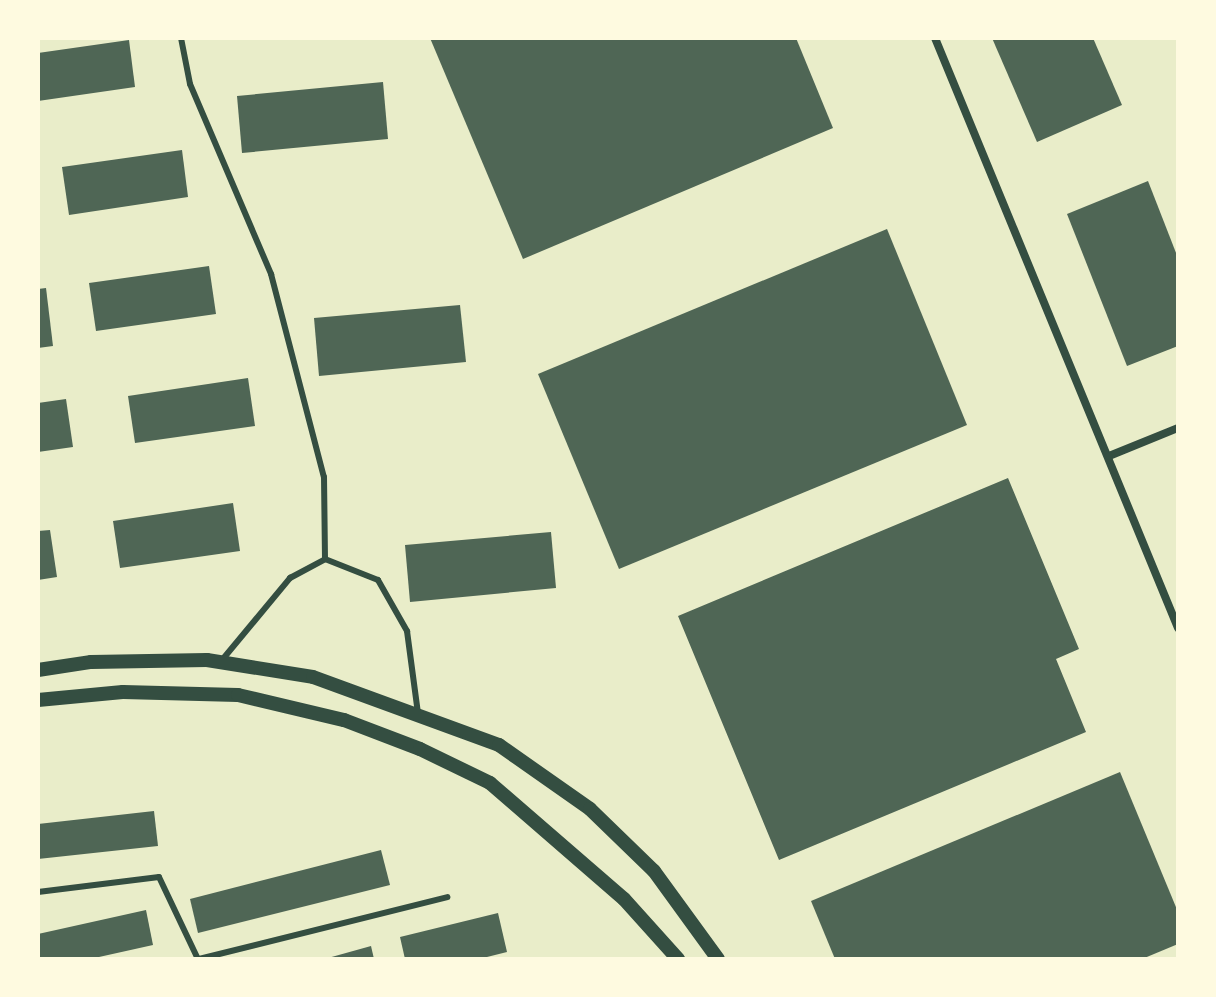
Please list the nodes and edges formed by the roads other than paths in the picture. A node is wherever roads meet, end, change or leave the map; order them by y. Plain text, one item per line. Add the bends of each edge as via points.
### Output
1 (181, 38) edge
2 (935, 38) edge
3 (1178, 428) edge
4 (1109, 456) junction
5 (325, 559) junction
6 (1178, 628) edge
7 (220, 662) junction
8 (38, 670) edge
9 (38, 700) edge
10 (418, 713) junction
11 (38, 892) edge
12 (447, 897) dead end
13 (198, 959) edge
14 (678, 959) edge
15 (718, 959) edge

1 - 5 lane via 190,84 271,274 324,477
2 - 4 street
3 - 4 street
4 - 6 street
5 - 7 lane via 290,578
5 - 10 lane via 378,580 407,631
7 - 8 street via 91,662
7 - 10 street via 313,677
9 - 14 street via 123,692 238,695 344,720 420,749 490,783 624,899
10 - 15 street via 499,745 590,809 654,871
11 - 13 lane via 159,877
12 - 13 lane

